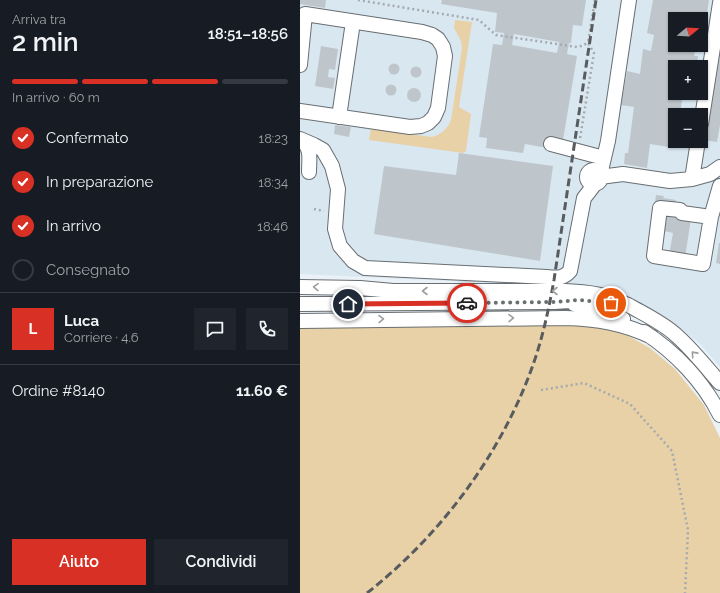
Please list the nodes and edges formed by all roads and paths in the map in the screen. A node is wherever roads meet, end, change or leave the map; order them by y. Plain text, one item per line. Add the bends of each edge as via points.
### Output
1 (358, 0) edge
2 (595, 0) edge
3 (629, 0) edge
4 (720, 3) edge
5 (353, 22) junction
6 (588, 43) junction
7 (300, 66) edge
8 (704, 108) edge
9 (300, 110) edge
10 (339, 117) junction
11 (301, 139) edge
12 (551, 144) dead end
13 (579, 144) dead end
14 (697, 148) edge
15 (604, 158) junction
16 (720, 167) edge
17 (309, 172) dead end
18 (596, 178) junction
19 (692, 179) junction
20 (720, 186) edge
21 (711, 217) junction
22 (300, 287) edge
23 (554, 302) junction
24 (300, 304) edge
25 (633, 308) junction
26 (300, 321) edge
27 (652, 337) junction
28 (720, 383) edge
29 (541, 390) dead end
30 (720, 414) edge
31 (685, 593) edge

1 - 6 path via 479,20 496,35 577,47
2 - 6 path
3 - 15 street
4 - 8 street
5 - 7 street via 305,14
5 - 10 street
5 - 10 street via 422,32 438,39 445,56 438,108 434,118 428,123 410,127
6 - 13 path via 594,53
9 - 10 street
11 - 17 street via 310,150
11 - 18 street via 323,150 332,166 338,190 335,229 340,246 353,261 365,268 558,278 566,276 570,271 574,254 584,198
12 - 15 street
14 - 19 street
15 - 18 street
16 - 19 street via 710,174
18 - 19 street via 623,174 670,180
20 - 21 street
21 - 21 street via 703,264 654,256 660,208
25 -> 22 street via 618,300 583,292 393,292 360,288
23 - 24 street
23 - 25 street via 596,301
23 - 27 street via 609,312
28 -> 25 street via 676,335
26 -> 27 street via 593,319 607,321
27 - 30 street via 668,349 699,382
29 - 31 path via 584,384 630,404 672,451 688,530

